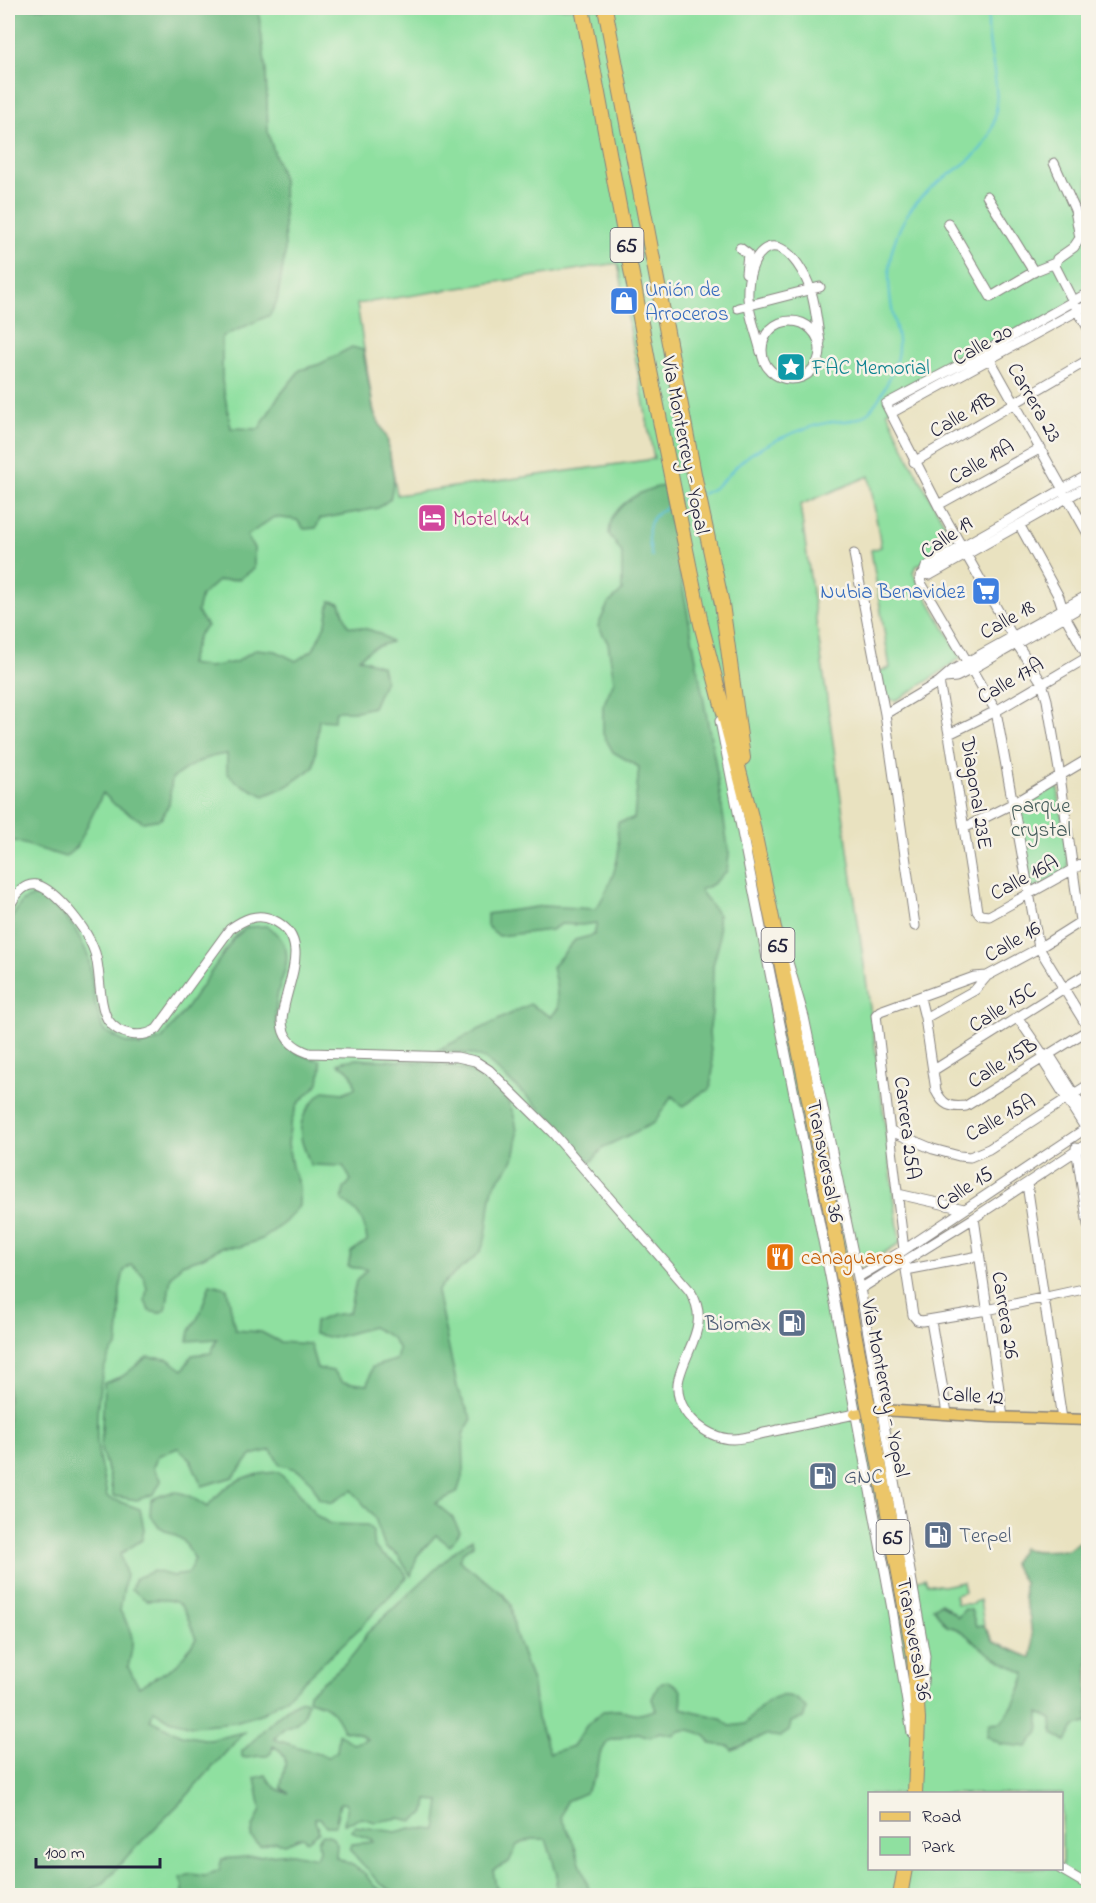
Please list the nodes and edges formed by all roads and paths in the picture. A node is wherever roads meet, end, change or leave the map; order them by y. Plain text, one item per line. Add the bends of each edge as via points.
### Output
1 (582, 8) edge
2 (605, 8) edge
3 (1084, 8) edge
4 (1089, 26) edge
5 (1054, 163) dead end
6 (987, 196) dead end
7 (948, 223) dead end
8 (740, 248) dead end
9 (1055, 263) junction
10 (1034, 272) junction
11 (815, 288) junction
12 (1089, 293) edge
13 (748, 302) junction
14 (1073, 302) junction
15 (1089, 305) edge
16 (738, 308) dead end
17 (1078, 311) junction
18 (1089, 328) edge
19 (820, 342) junction
20 (761, 352) junction
21 (988, 356) junction
22 (1089, 360) edge
23 (1016, 404) junction
24 (1041, 448) junction
25 (914, 462) junction
26 (1089, 475) edge
27 (1089, 486) edge
28 (1066, 493) junction
29 (938, 505) junction
30 (1020, 526) junction
31 (1089, 534) edge
32 (962, 545) junction
33 (854, 554) dead end
34 (967, 555) junction
35 (924, 573) junction
36 (1089, 595) edge
37 (1089, 603) edge
38 (1064, 613) junction
39 (701, 624) junction
40 (1015, 640) junction
41 (1088, 657) edge
42 (970, 665) junction
43 (942, 680) junction
44 (1042, 683) junction
45 (996, 711) junction
46 (885, 714) junction
47 (949, 734) junction
48 (1089, 759) edge
49 (1060, 776) junction
50 (1014, 803) junction
51 (752, 817) junction
52 (964, 828) junction
53 (1089, 861) edge
54 (1074, 870) junction
55 (766, 889) junction
56 (1028, 895) junction
57 (8, 909) edge
58 (977, 911) joint
59 (1084, 919) edge
60 (915, 926) dead end
61 (1039, 948) junction
62 (1089, 973) edge
63 (987, 976) junction
64 (1064, 989) junction
65 (920, 998) junction
66 (925, 1018) junction
67 (1018, 1018) junction
68 (1089, 1029) edge
69 (1044, 1056) junction
70 (934, 1070) junction
71 (1089, 1085) edge
72 (1071, 1096) junction
73 (1089, 1116) edge
74 (1087, 1129) edge
75 (891, 1131) junction
76 (1072, 1139) junction
77 (1089, 1143) edge
78 (1077, 1151) junction
79 (1027, 1184) junction
80 (898, 1194) junction
81 (982, 1198) junction
82 (964, 1209) junction
83 (987, 1210) junction
84 (974, 1218) junction
85 (1089, 1225) edge
86 (904, 1250) junction
87 (979, 1256) junction
88 (905, 1267) junction
89 (858, 1277) junction
90 (1089, 1288) edge
91 (860, 1289) junction
92 (1043, 1298) junction
93 (987, 1310) junction
94 (931, 1321) junction
95 (946, 1413) junction
96 (855, 1414) junction
97 (877, 1414) junction
98 (1003, 1417) junction
99 (1062, 1419) junction
100 (1089, 1420) edge
101 (918, 1788) edge
102 (905, 1870) edge
103 (1061, 1870) edge
104 (1089, 1885) edge
105 (900, 1896) edge

1 - 39 highway, Vía Monterrey - Yopal / 65
2 - 51 highway, Vía Monterrey - Yopal / 65 via 722,604
3 - 4 street
5 - 9 street via 1075,210 1080,238
6 - 10 street
7 - 10 street via 991,297
8 - 13 street via 748,254
9 - 10 street
9 - 14 street
11 - 13 street
11 - 13 street via 794,260 781,249 768,247 761,250 754,262
11 - 19 street
12 - 14 street
13 - 16 street
13 - 20 street
14 - 17 street
14 - 21 street
15 - 17 street, Calle 20
17 - 18 street
17 - 21 street, Calle 20
19 - 20 street via 809,327 788,322 767,333
19 - 20 street via 817,364 809,374 799,377 772,372
21 - 23 street, Carrera 23
21 - 25 street, Calle 20 via 888,409
22 - 23 street, Calle 19B
23 - 24 street, Carrera 23
23 - 25 street, Calle 19B
24 - 28 street, Carrera 23
24 - 29 street, Calle 19A
25 - 29 street
26 - 28 street, Calle 19
27 - 28 street, Calle 19
28 - 30 street, Calle 19
28 - 31 street, Carrera 23
28 - 32 street, Calle 19
29 - 32 street
30 - 34 street, Calle 19
30 - 38 street
32 - 34 street
32 - 35 street, Calle 19 via 926,567
33 - 46 street
34 - 35 street, Calle 19 via 930,575
34 - 40 street
35 - 42 street via 921,583
36 - 38 street, Calle 18
37 - 38 street, Calle 18
38 - 40 street, Calle 18
38 - 41 street
39 - 51 highway, Vía Monterrey - Yopal / 65
39 - 96 street, Transversal 36 / 65
40 - 42 street, Calle 18
40 - 44 street
41 - 44 street, Calle 17A
42 - 43 street, Calle 18 via 953,669
42 - 45 street
43 - 46 street, Calle 18
43 - 47 street, Diagonal 23E
44 - 45 street, Calle 17A
44 - 49 street
45 - 47 street, Calle 17A
45 - 50 street
46 - 60 street
47 - 52 street, Diagonal 23E
48 - 49 street
49 - 50 street
49 - 54 street
50 - 52 street
50 - 56 street
51 - 55 highway, Vía Monterrey - Yopal / 65
52 - 58 street, Diagonal 23E
53 - 54 street, Calle 16A
54 - 56 street, Calle 16A
54 - 59 street
55 - 89 street, Transversal 36 / 65 via 804,1017
55 - 97 highway, Vía Monterrey - Yopal / 65, bridge via 868,1404
56 - 58 street, Calle 16A via 989,916
56 - 61 street
57 - 96 street via 13,898 27,886 42,885 55,895 91,941 107,1018 116,1029 140,1035 157,1029 230,929 245,919 257,917 284,925 296,957 282,1021 286,1037 296,1048 309,1053 457,1057 475,1061 552,1132 690,1291 699,1309 698,1329 678,1379 678,1392 684,1411 698,1426 732,1439
59 - 61 street, Calle 16
61 - 63 street, Calle 16
61 - 64 street
62 - 64 street, Calle 15C
63 - 65 street via 974,976
63 - 66 street, Calle 16 via 975,990
64 - 67 street, Calle 15C
64 - 68 street
65 - 66 street
65 - 75 street, Carrera 25A via 876,1015
66 - 70 street
67 - 69 street
67 - 70 street, Calle 15C
68 - 69 street, Calle 15B
69 - 70 street, Calle 15B via 966,1106 957,1107 941,1100
69 - 72 street via 1045,1064
71 - 72 street, Calle 15A
72 - 73 street
72 - 74 street
72 - 75 street, Calle 15A via 989,1149 970,1156 933,1149
74 - 76 street, Calle 15
75 - 80 street, Carrera 25A
76 - 78 street
76 - 81 street, Calle 15
77 - 78 street, Calle 15
78 - 79 street, Calle 15
78 - 85 street
79 - 83 street, Calle 15
79 - 92 street
80 - 82 street
80 - 86 street, Carrera 25A
81 - 82 street, Calle 15
81 - 83 street
82 - 86 street, Calle 15
83 - 84 street, Calle 15
84 - 87 street, Carrera 26
84 - 88 street, Calle 15
86 - 89 street, Calle 15
87 - 88 street
87 - 93 street, Carrera 26
88 - 91 street, Calle 15
88 - 94 street via 913,1315 917,1320
89 - 91 street, Transversal 36 / 65
90 - 92 street
91 - 97 street, Transversal 36 / 65
92 - 93 street
92 - 99 street
93 - 94 street
93 - 98 street, Carrera 26
94 - 95 street
95 - 97 main road, Calle 12
95 - 98 main road, Calle 12
96 - 97 main road, Calle 12
96 - 101 street, Transversal 36 / 65 via 901,1660
97 - 101 highway, Vía Monterrey - Yopal / 65 via 914,1655
98 - 99 main road, Calle 12
99 - 100 main road, Calle 12
102 - 105 highway
103 - 104 street

